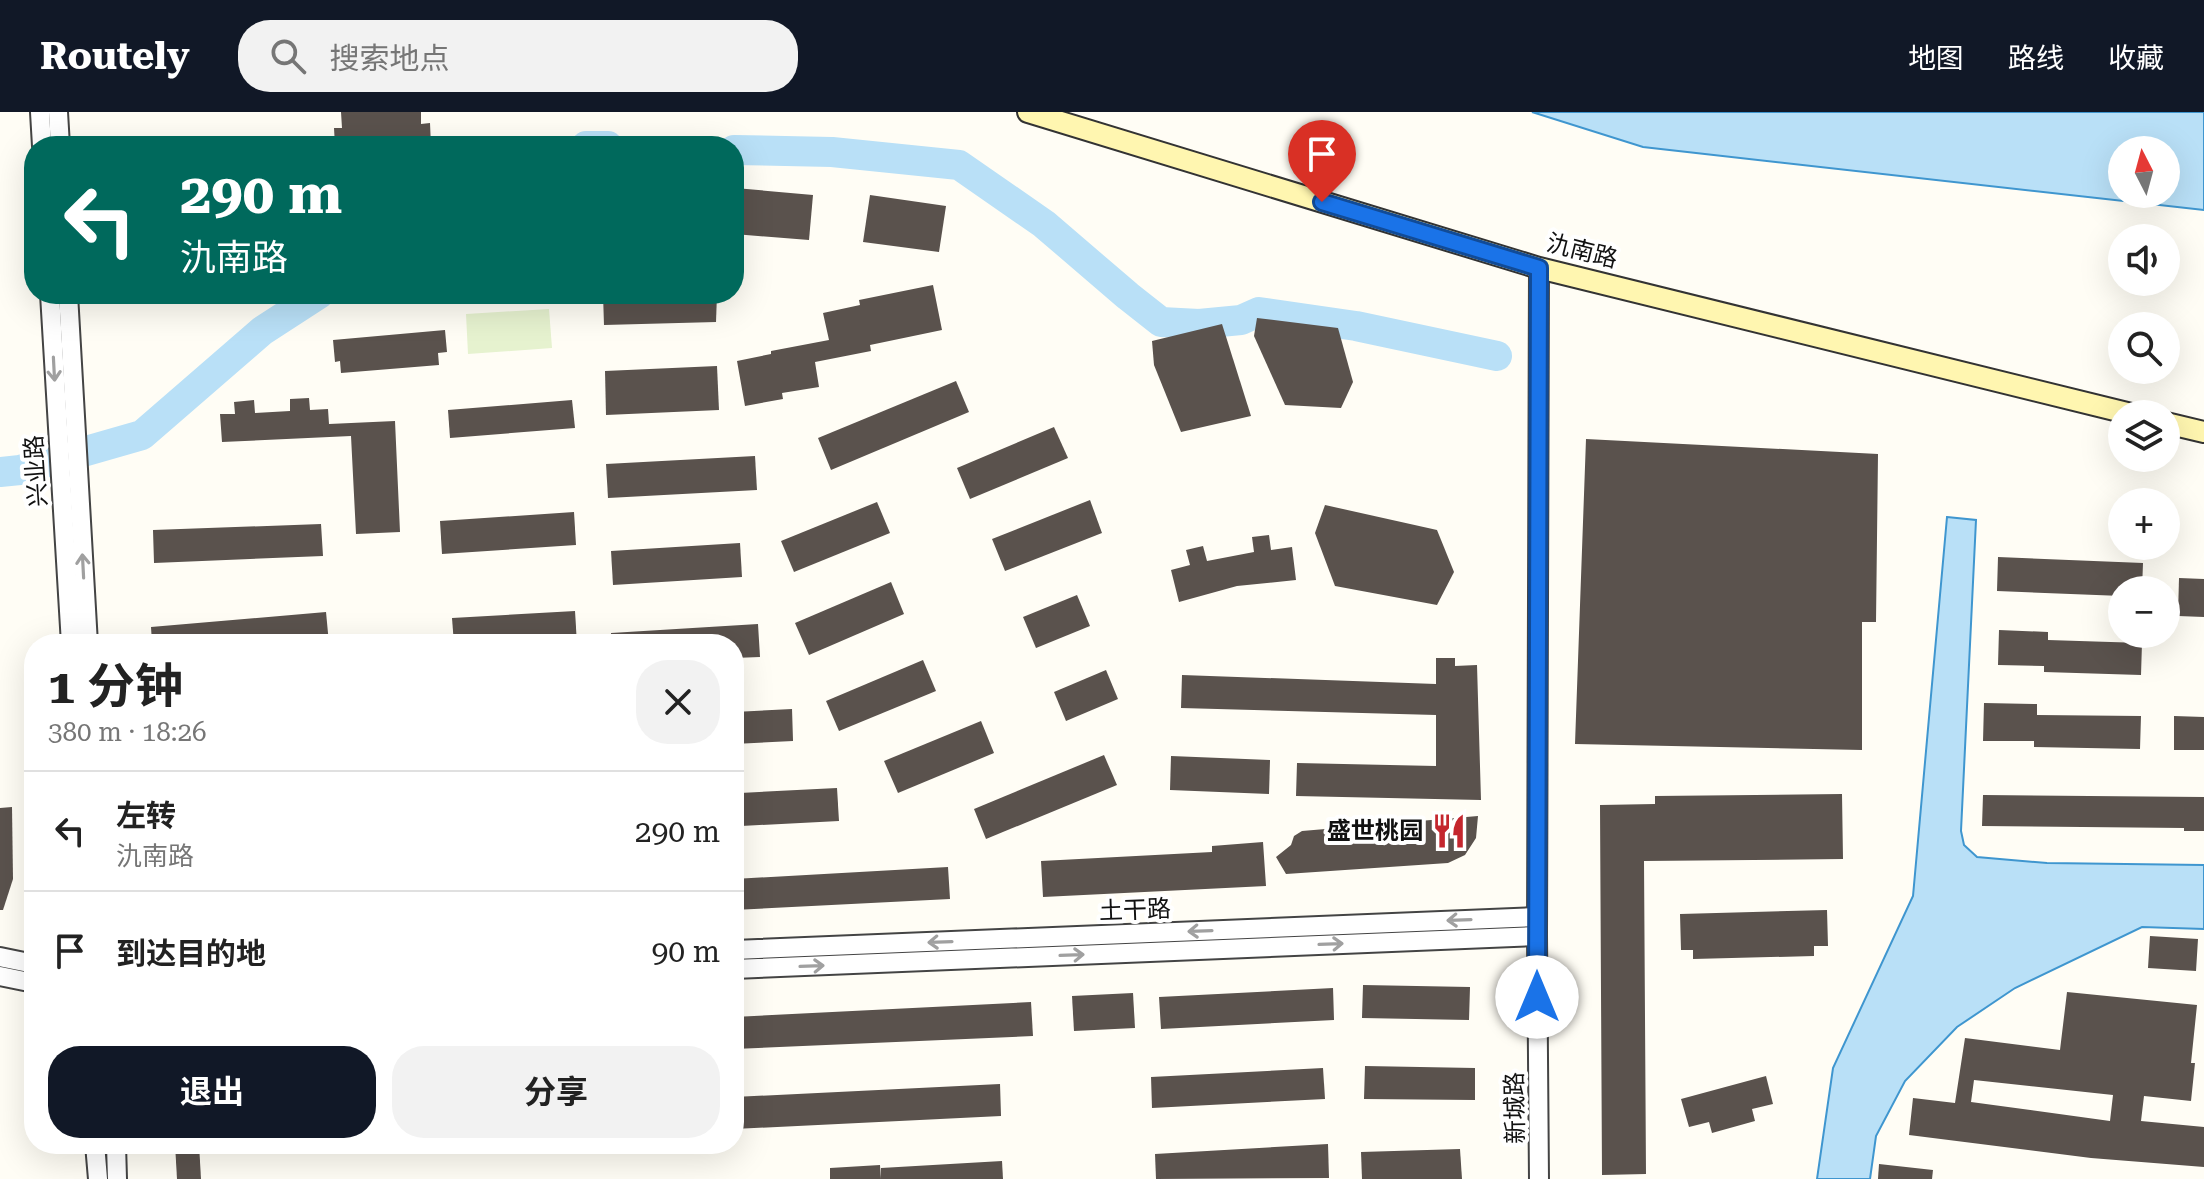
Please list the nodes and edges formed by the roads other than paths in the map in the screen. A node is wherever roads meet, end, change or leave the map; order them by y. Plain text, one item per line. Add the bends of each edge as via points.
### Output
1 (40, 112) edge
2 (58, 112) edge
3 (1028, 112) edge
4 (41, 136) edge
5 (59, 136) edge
6 (1539, 268) junction
7 (51, 304) edge
8 (69, 304) edge
9 (2108, 408) edge
10 (2180, 426) edge
11 (2204, 432) edge
12 (70, 634) edge
13 (87, 634) edge
14 (1537, 917) junction
15 (1537, 936) junction
16 (744, 950) edge
17 (0, 957) edge
18 (24, 962) edge
19 (744, 969) edge
20 (0, 976) edge
21 (24, 981) edge
22 (96, 1154) edge
23 (116, 1154) edge
24 (98, 1179) edge
25 (117, 1179) edge
26 (1539, 1179) edge

1 - 4 street
2 - 5 street
3 - 6 main road, 氿南路
6 - 9 main road, 氿南路
6 - 14 street, 新城路
7 -> 12 street, 兴业路
13 -> 8 street, 兴业路
10 - 11 main road
14 - 15 street, 新城路
14 -> 16 street, 土干路
19 -> 15 street, 土干路
15 - 26 street, 新城路
17 - 18 street
20 - 21 street
22 - 24 street
23 - 25 street

